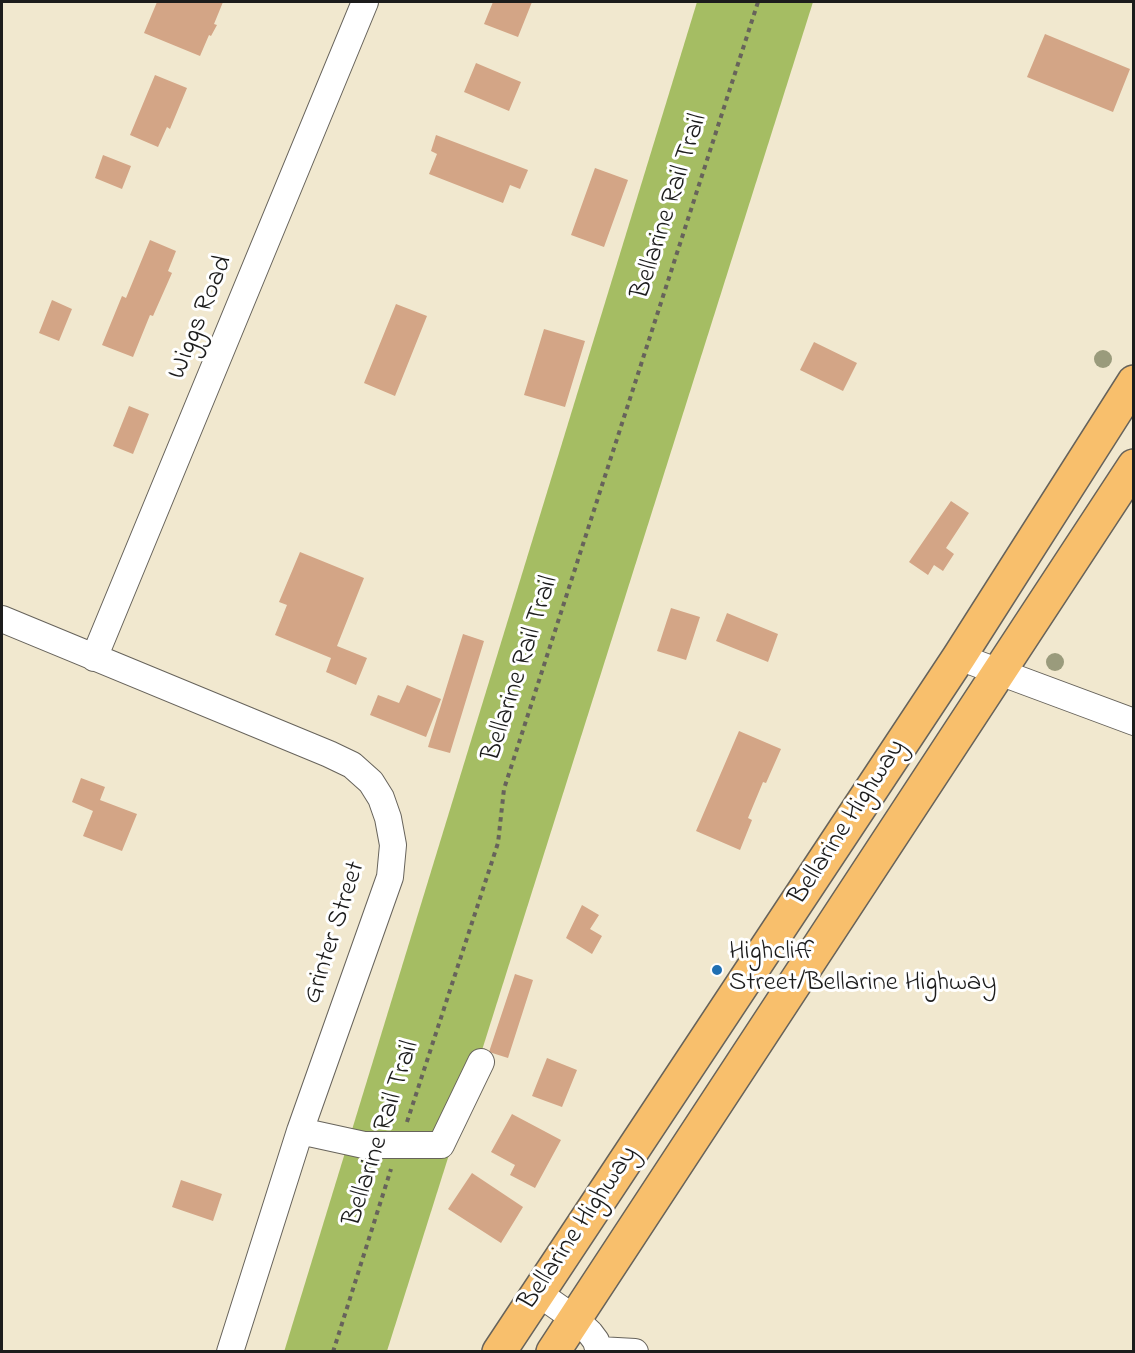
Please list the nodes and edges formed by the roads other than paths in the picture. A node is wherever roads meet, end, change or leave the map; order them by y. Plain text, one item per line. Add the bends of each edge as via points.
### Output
1 (365, 2) edge
2 (1134, 382) edge
3 (1134, 466) edge
4 (2, 620) edge
5 (959, 657) junction
6 (94, 658) junction
7 (1000, 672) junction
8 (1134, 722) edge
9 (481, 1062) dead end
10 (300, 1131) junction
11 (538, 1293) junction
12 (575, 1319) junction
13 (599, 1351) edge
14 (230, 1352) edge
15 (499, 1352) edge
16 (553, 1352) edge
17 (635, 1352) edge

1 - 6 street, Wiggs Road
2 - 5 highway, Bellarine Highway
3 - 7 highway, Bellarine Highway
4 - 6 street, Grinter Street
5 - 7 street
5 - 11 highway, Bellarine Highway
6 - 10 street, Grinter Street via 352,765 371,782 381,798 393,844 390,877
7 - 8 street
7 - 12 highway, Bellarine Highway
9 - 10 street via 441,1145 364,1145
10 - 14 street, Grinter Street
11 - 12 street
11 - 15 highway, Bellarine Highway
12 - 13 street via 593,1337
12 - 16 highway, Bellarine Highway
13 - 17 street

